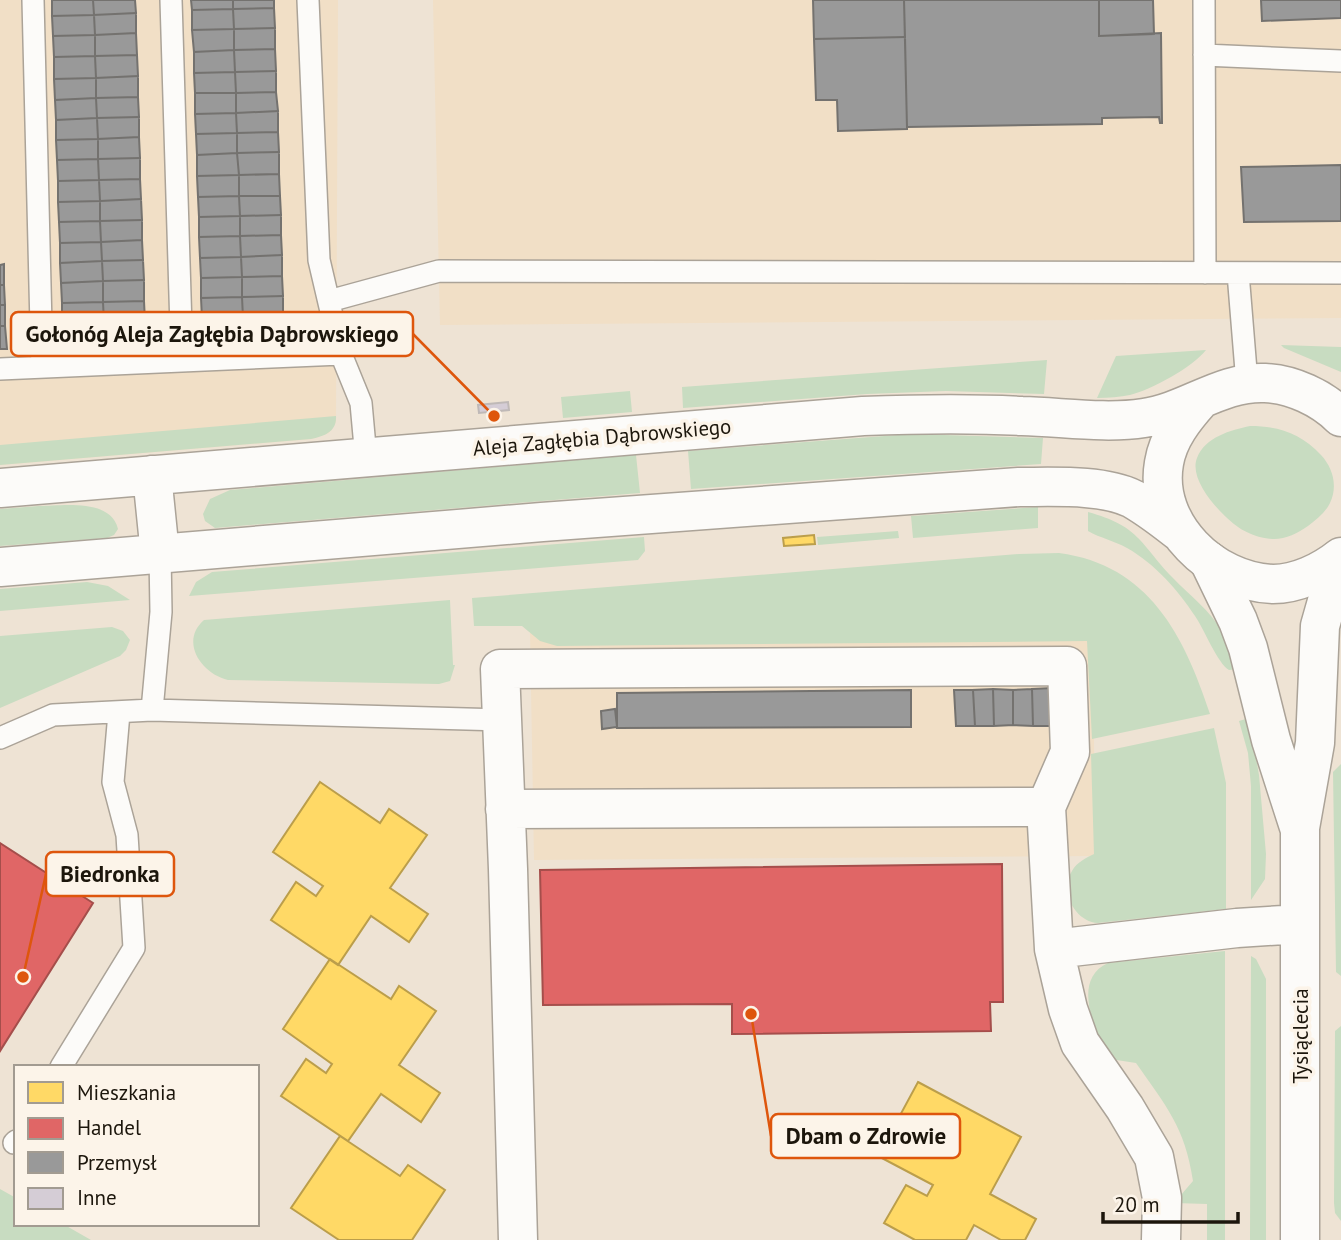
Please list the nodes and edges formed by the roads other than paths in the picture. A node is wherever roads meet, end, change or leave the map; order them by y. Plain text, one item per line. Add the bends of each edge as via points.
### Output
1 (33, 0) edge
2 (172, 0) edge
3 (308, 0) edge
4 (1204, 0) edge
5 (1204, 55) junction
6 (1341, 61) edge
7 (1205, 273) junction
8 (1238, 273) junction
9 (1341, 273) edge
10 (329, 301) junction
11 (341, 354) junction
12 (182, 361) junction
13 (42, 367) junction
14 (0, 369) edge
15 (1247, 383) junction
16 (1200, 399) junction
17 (1339, 413) edge
18 (366, 458) junction
19 (152, 475) junction
20 (0, 488) edge
21 (1182, 534) junction
22 (160, 554) junction
23 (1340, 558) edge
24 (1209, 561) junction
25 (0, 567) edge
26 (152, 710) junction
27 (119, 713) junction
28 (502, 720) junction
29 (0, 738) edge
30 (1046, 807) junction
31 (505, 809) junction
32 (1300, 832) junction
33 (1300, 924) junction
34 (1054, 949) junction
35 (62, 1065) edge
36 (518, 1240) edge
37 (1161, 1240) edge
38 (1300, 1240) edge

1 - 13 lane
2 - 12 lane
3 - 10 lane via 319,260
4 - 5 lane
5 - 6 lane
5 - 7 lane
7 - 8 lane
7 - 10 lane via 439,271
8 - 9 lane
8 - 15 lane
10 - 11 lane
11 - 12 lane
11 - 18 lane via 361,403
12 - 13 lane
13 - 14 lane
15 - 16 street, Aleja Zagłębia Dąbrowskiego
15 - 17 street via 1286,386
16 - 18 street, Aleja Zagłębia Dąbrowskiego via 1143,419 863,415
16 - 21 street via 1177,430 1164,463 1164,498
18 - 19 street, Aleja Zagłębia Dąbrowskiego
19 - 20 street, Aleja Zagłębia Dąbrowskiego
19 - 22 street
21 - 22 street via 1120,494 1020,487
21 - 24 street
22 - 25 street
22 - 26 lane via 161,612
23 - 24 street via 1315,574 1274,584 1232,575
23 - 32 street, Tysiąclecia via 1318,644 1324,743
24 - 32 street, Tysiąclecia via 1248,648
26 - 27 lane
26 - 28 lane
27 - 29 lane via 52,715
27 - 35 lane via 113,782 127,835 134,948
28 - 30 street via 500,668 1067,666 1070,752
28 - 31 street
30 - 31 street
30 - 34 street
31 - 36 street
32 - 33 street, Tysiąclecia
33 - 34 street
33 - 38 street, Tysiąclecia
34 - 37 street via 1080,1043 1154,1157 1162,1198

